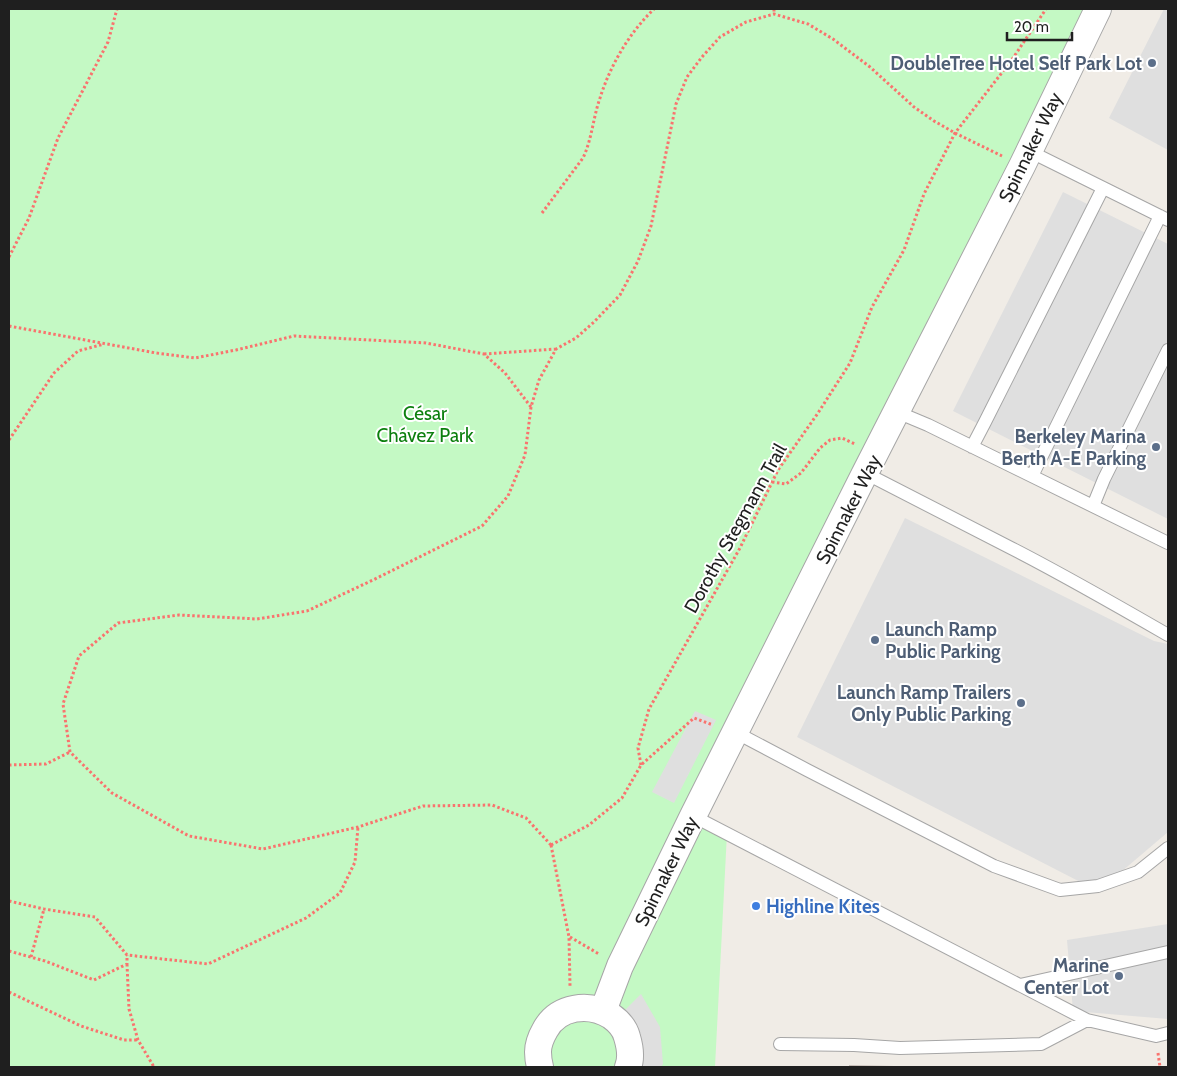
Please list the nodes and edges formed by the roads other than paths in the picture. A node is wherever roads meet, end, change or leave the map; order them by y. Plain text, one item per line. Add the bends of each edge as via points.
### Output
1 (1098, 9) edge
2 (1026, 158) junction
3 (1103, 188) junction
4 (1164, 218) edge
5 (1168, 350) edge
6 (897, 412) junction
7 (972, 447) junction
8 (870, 463) junction
9 (1032, 476) junction
10 (1093, 506) junction
11 (1168, 543) edge
12 (1168, 635) edge
13 (735, 732) junction
14 (693, 816) junction
15 (1168, 848) edge
16 (1168, 952) edge
17 (1020, 986) junction
18 (603, 1011) junction
19 (1087, 1020) junction
20 (1168, 1033) edge
21 (780, 1044) dead end
22 (540, 1067) edge
23 (628, 1067) edge

1 - 2 street, Spinnaker Way
2 - 3 lane
2 - 6 street, Spinnaker Way
3 - 4 lane
3 - 7 lane
4 - 9 lane
5 - 10 lane
6 - 7 lane
6 - 8 street, Spinnaker Way
7 - 9 lane
8 - 12 lane via 934,509 1021,553
8 - 13 street, Spinnaker Way
9 - 10 lane
10 - 11 lane
13 - 14 street, Spinnaker Way
13 - 15 lane via 994,866 1060,890 1098,886 1138,872
14 - 17 lane
14 - 18 street, Spinnaker Way via 620,966
16 - 17 lane
17 - 19 lane
18 - 22 street via 582,1007 570,1009 553,1020 541,1038 538,1052
18 - 23 street via 616,1019 625,1032 630,1046
19 - 20 lane via 1156,1036
19 - 21 lane via 1040,1044 900,1048

